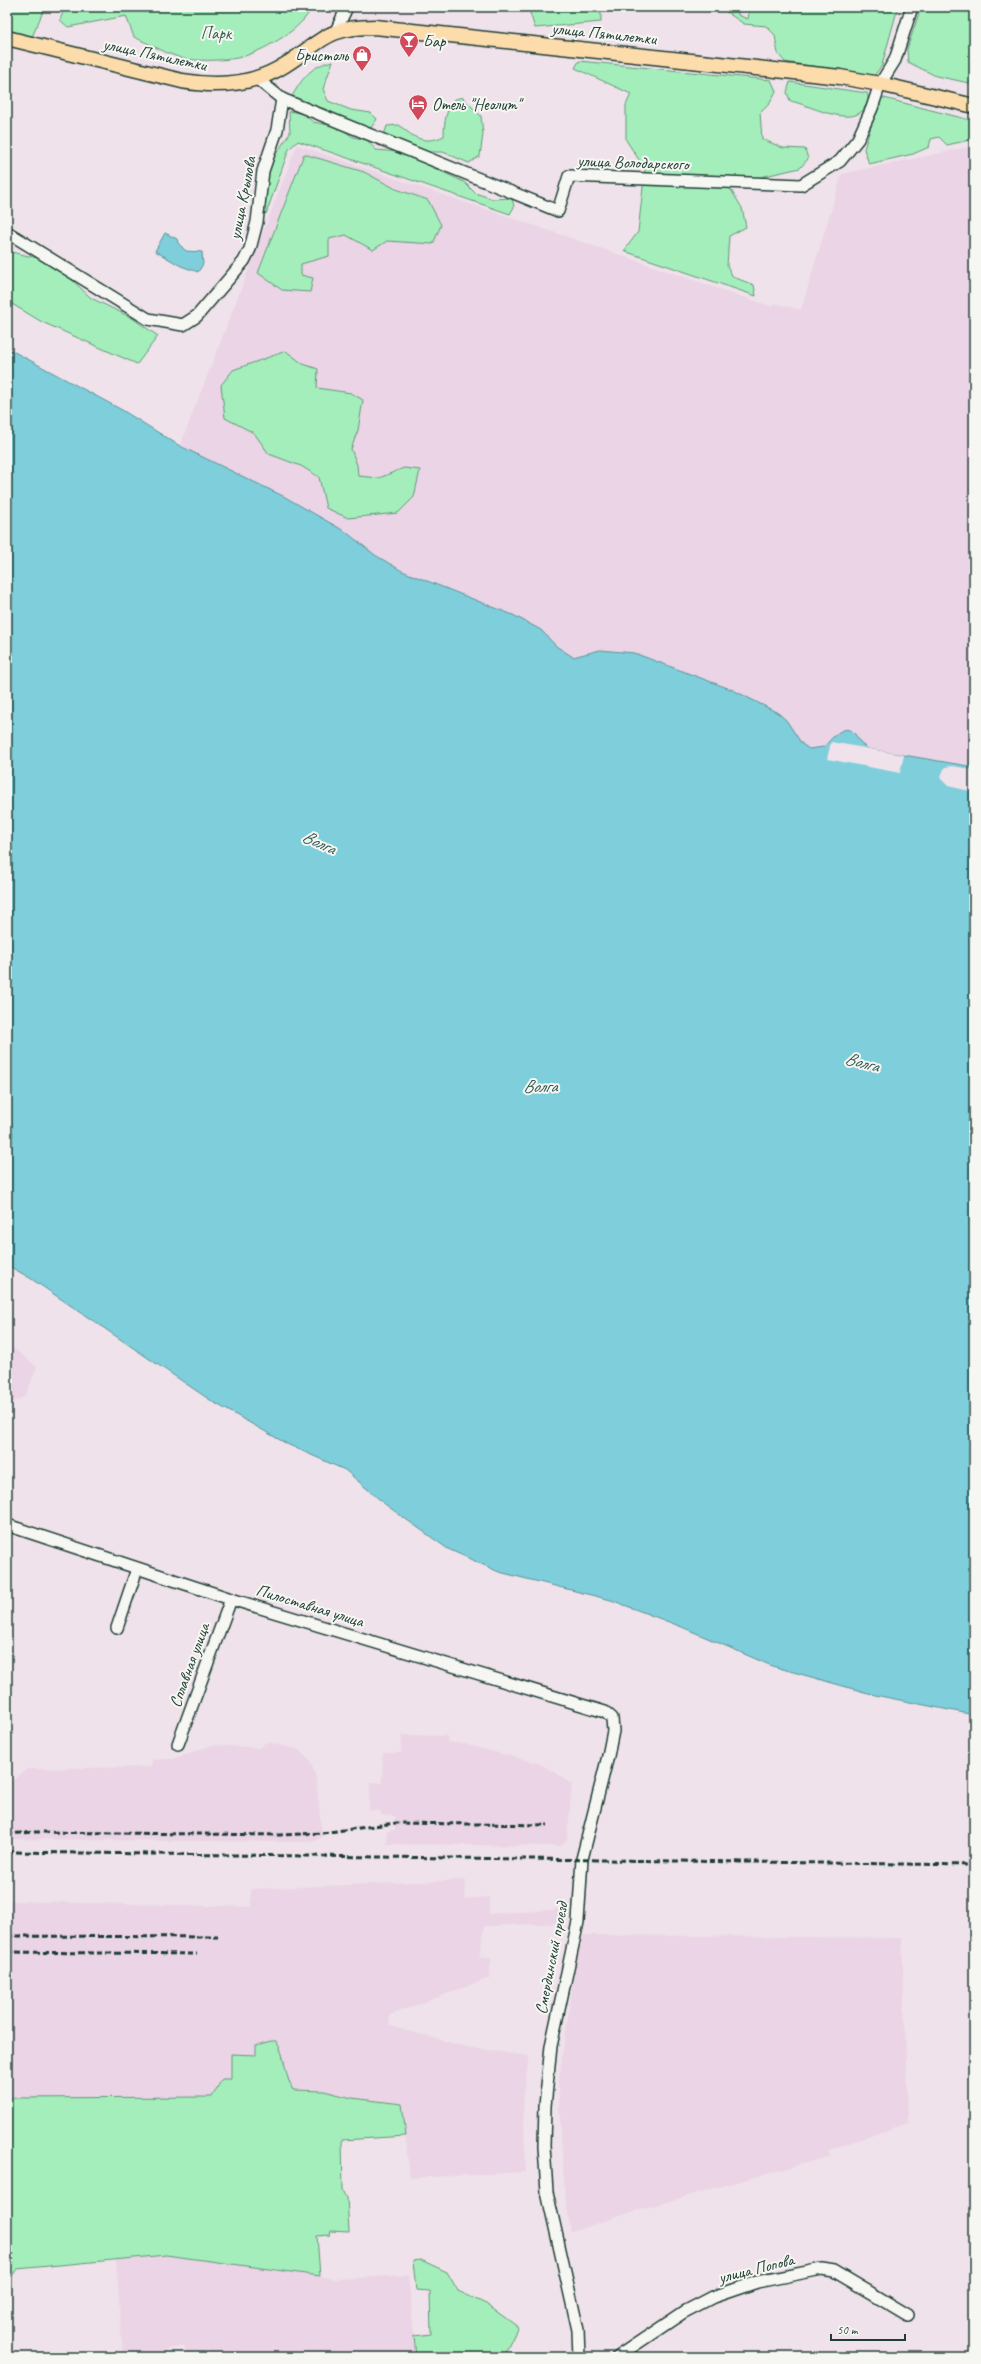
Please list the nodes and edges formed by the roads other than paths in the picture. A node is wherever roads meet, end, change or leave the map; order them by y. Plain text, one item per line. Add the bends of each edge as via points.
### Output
1 (347, 7) edge
2 (912, 7) edge
3 (336, 31) junction
4 (7, 38) edge
5 (256, 78) junction
6 (880, 84) junction
7 (282, 99) junction
8 (974, 106) edge
9 (7, 232) edge
10 (7, 1525) edge
11 (137, 1569) junction
12 (231, 1598) junction
13 (117, 1628) dead end
14 (605, 1712) joint
15 (178, 1744) dead end
16 (908, 2315) dead end
17 (579, 2357) edge
18 (617, 2357) edge

1 - 3 street
2 - 6 street via 896,60
3 - 5 main road, улица Пятилетки via 314,43 285,65
3 - 6 main road, улица Пятилетки via 360,27 389,28 805,73
4 - 5 main road, улица Пятилетки via 196,83 225,84
5 - 7 street
6 - 7 street, улица Володарского via 858,139 840,161 801,185 569,176 558,211
6 - 8 main road, улица Пятилетки
7 - 9 street, улица Крылова via 277,130 263,171 254,238 244,261 197,316 183,325 148,319
10 - 11 street, Пилоставная улица
11 - 12 street, Пилоставная улица
11 - 13 street
12 - 14 street, Пилоставная улица
12 - 15 street, Сплавная улица
14 - 17 street, Смердинский проезд via 612,1718 613,1731 586,1842 578,1922 549,2059 544,2146 548,2192 578,2330
16 - 18 street, улица Попова via 834,2271 822,2269 757,2282 713,2297 684,2312

